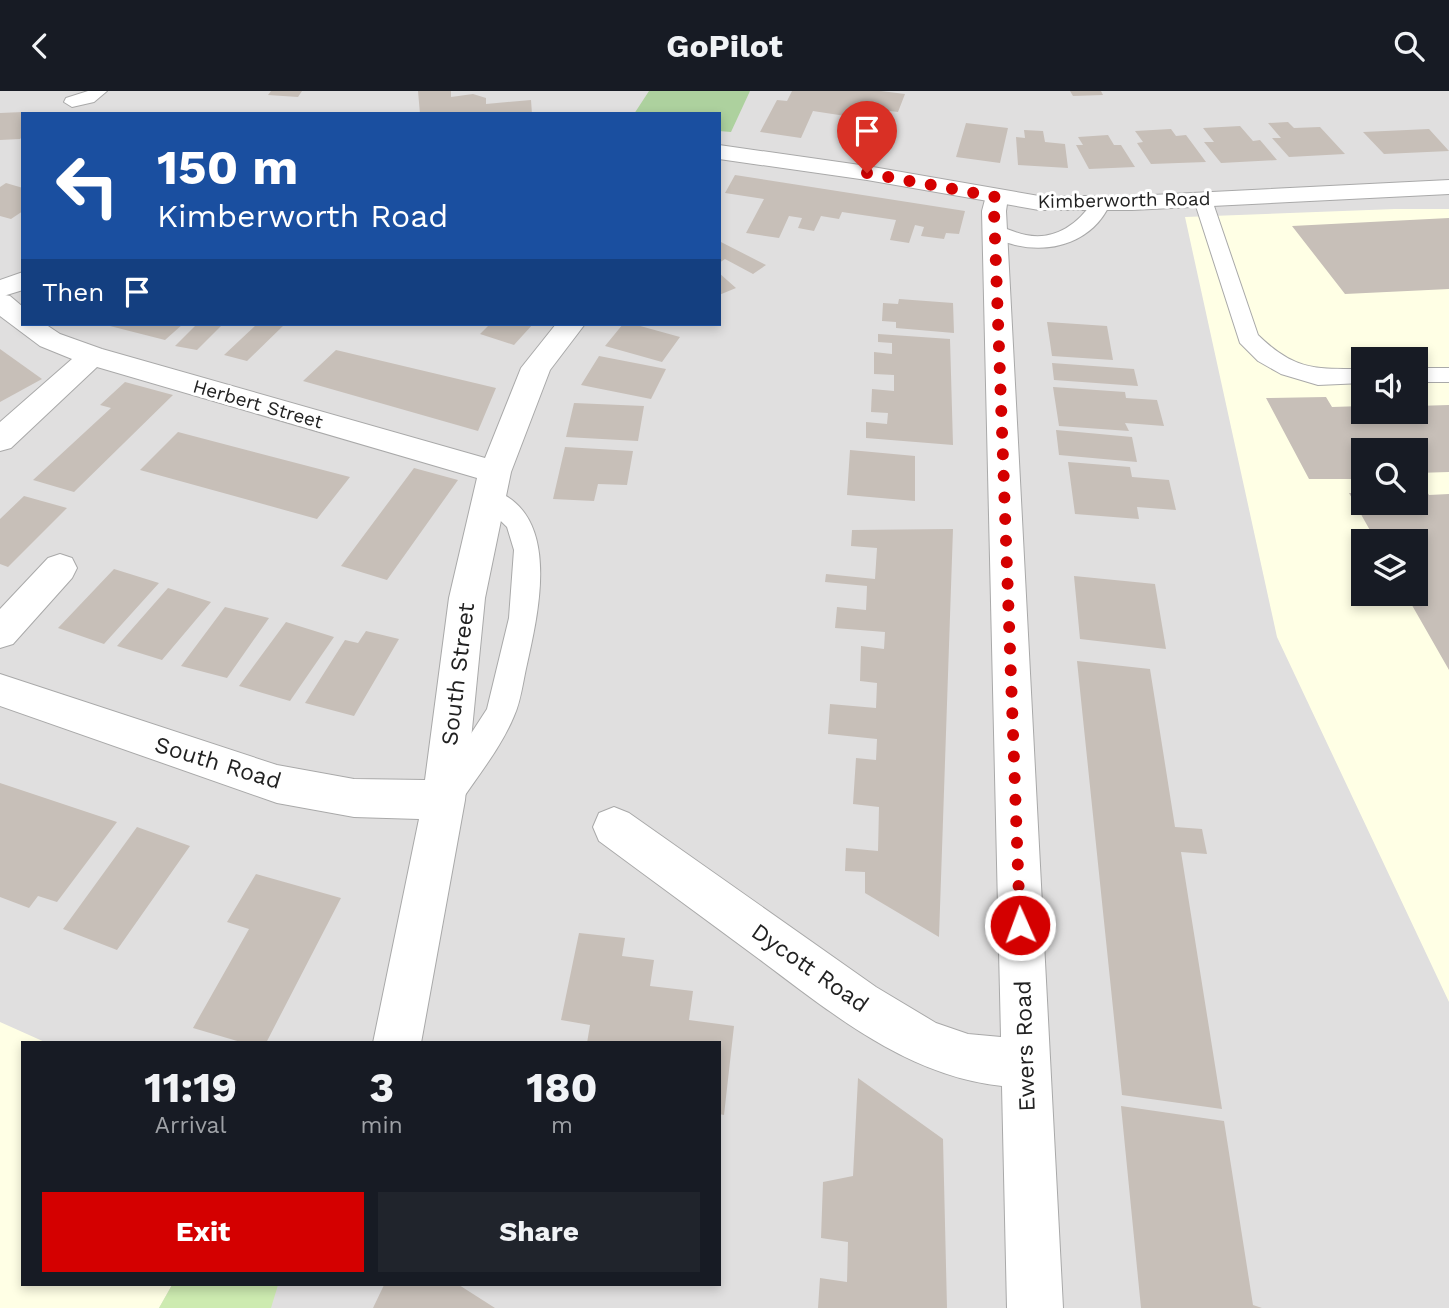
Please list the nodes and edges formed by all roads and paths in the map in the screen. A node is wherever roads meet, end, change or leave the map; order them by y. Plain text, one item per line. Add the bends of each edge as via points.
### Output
1 (99, 91) edge
2 (72, 101) dead end
3 (721, 152) edge
4 (1449, 187) edge
5 (1203, 200) junction
6 (1101, 204) junction
7 (996, 214) junction
8 (21, 281) edge
9 (0, 289) edge
10 (0, 302) edge
11 (21, 320) edge
12 (29, 326) edge
13 (569, 326) edge
14 (92, 356) junction
15 (1428, 375) edge
16 (1449, 375) edge
17 (1351, 376) edge
18 (0, 440) edge
19 (493, 485) junction
20 (60, 568) dead end
21 (0, 633) edge
22 (0, 690) edge
23 (444, 800) junction
24 (614, 827) dead end
25 (397, 1041) edge
26 (1025, 1063) junction
27 (1035, 1308) edge

1 - 2 lane
3 - 7 street, Kimberworth Road via 867,173
4 - 5 street, Kimberworth Road
5 - 6 street, Kimberworth Road
5 - 17 lane via 1248,338 1266,356 1289,369 1318,377
6 - 7 street, Kimberworth Road via 1039,203
6 - 7 lane via 1096,215 1073,233 1036,244 1020,241
7 - 26 street, Ewers Road
8 - 9 street
10 - 11 street, Herbert Street
12 - 14 street, Herbert Street
13 - 19 street, South Street via 536,368
14 - 18 street
14 - 19 street, Herbert Street
15 - 16 lane
19 - 23 street, South Street via 467,598
19 - 23 lane via 518,521 527,550 523,618 501,713
20 - 21 street
22 - 23 street, South Road via 277,784 354,798
23 - 25 street, South Street
24 - 26 street, Dycott Road via 859,1004 924,1043 968,1058
26 - 27 street, Ewers Road

